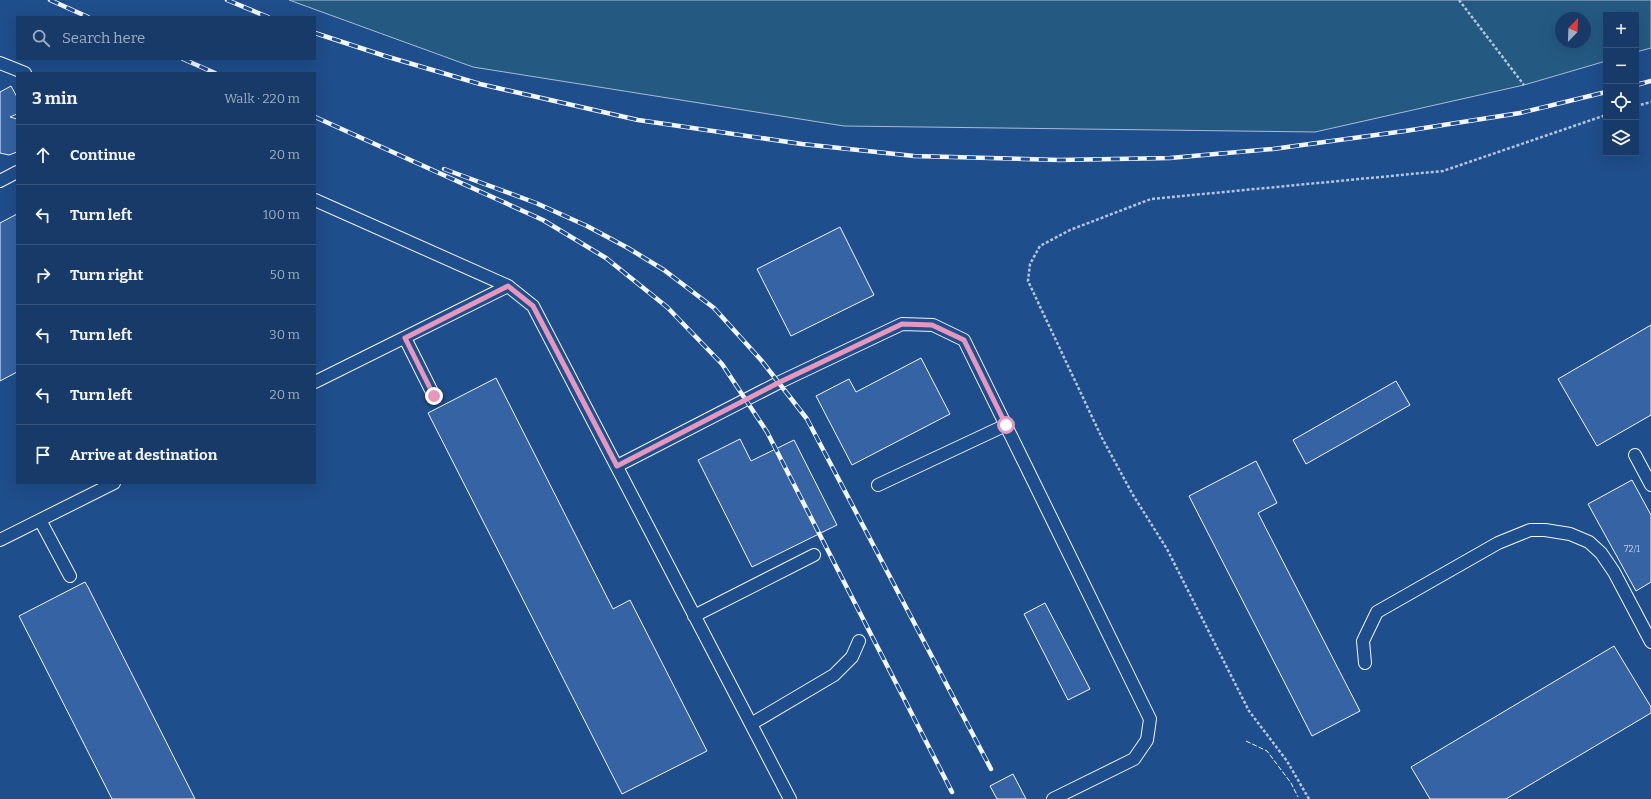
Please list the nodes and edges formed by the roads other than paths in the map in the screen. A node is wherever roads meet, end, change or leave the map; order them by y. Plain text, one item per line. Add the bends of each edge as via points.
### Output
1 (0, 63) edge
2 (22, 72) edge
3 (16, 173) edge
4 (0, 181) edge
5 (316, 200) edge
6 (508, 286) junction
7 (405, 338) junction
8 (316, 382) edge
9 (434, 396) dead end
10 (1006, 425) junction
11 (1635, 455) dead end
12 (617, 466) junction
13 (112, 484) edge
14 (878, 485) dead end
15 (1651, 485) edge
16 (40, 520) junction
17 (0, 540) edge
18 (814, 555) dead end
19 (70, 576) dead end
20 (694, 616) junction
21 (859, 642) dead end
22 (1651, 642) edge
23 (1366, 663) dead end
24 (751, 724) junction
25 (790, 799) edge
26 (1053, 799) edge

1 - 2 lane
3 - 4 lane
5 - 6 lane
6 - 7 lane
6 - 12 lane via 533,306
7 - 8 lane
7 - 9 lane
10 - 12 lane via 964,340 932,325 902,324 780,382
10 - 14 lane
10 - 26 lane via 1150,719 1147,740 1134,759
11 - 15 lane
12 - 20 lane
13 - 16 lane
16 - 17 lane
16 - 19 lane
18 - 20 lane
20 - 24 lane
21 - 24 lane via 852,658 834,676
22 - 23 lane via 1601,552 1589,542 1570,534 1530,530 1498,543 1377,612 1363,641
24 - 25 lane

